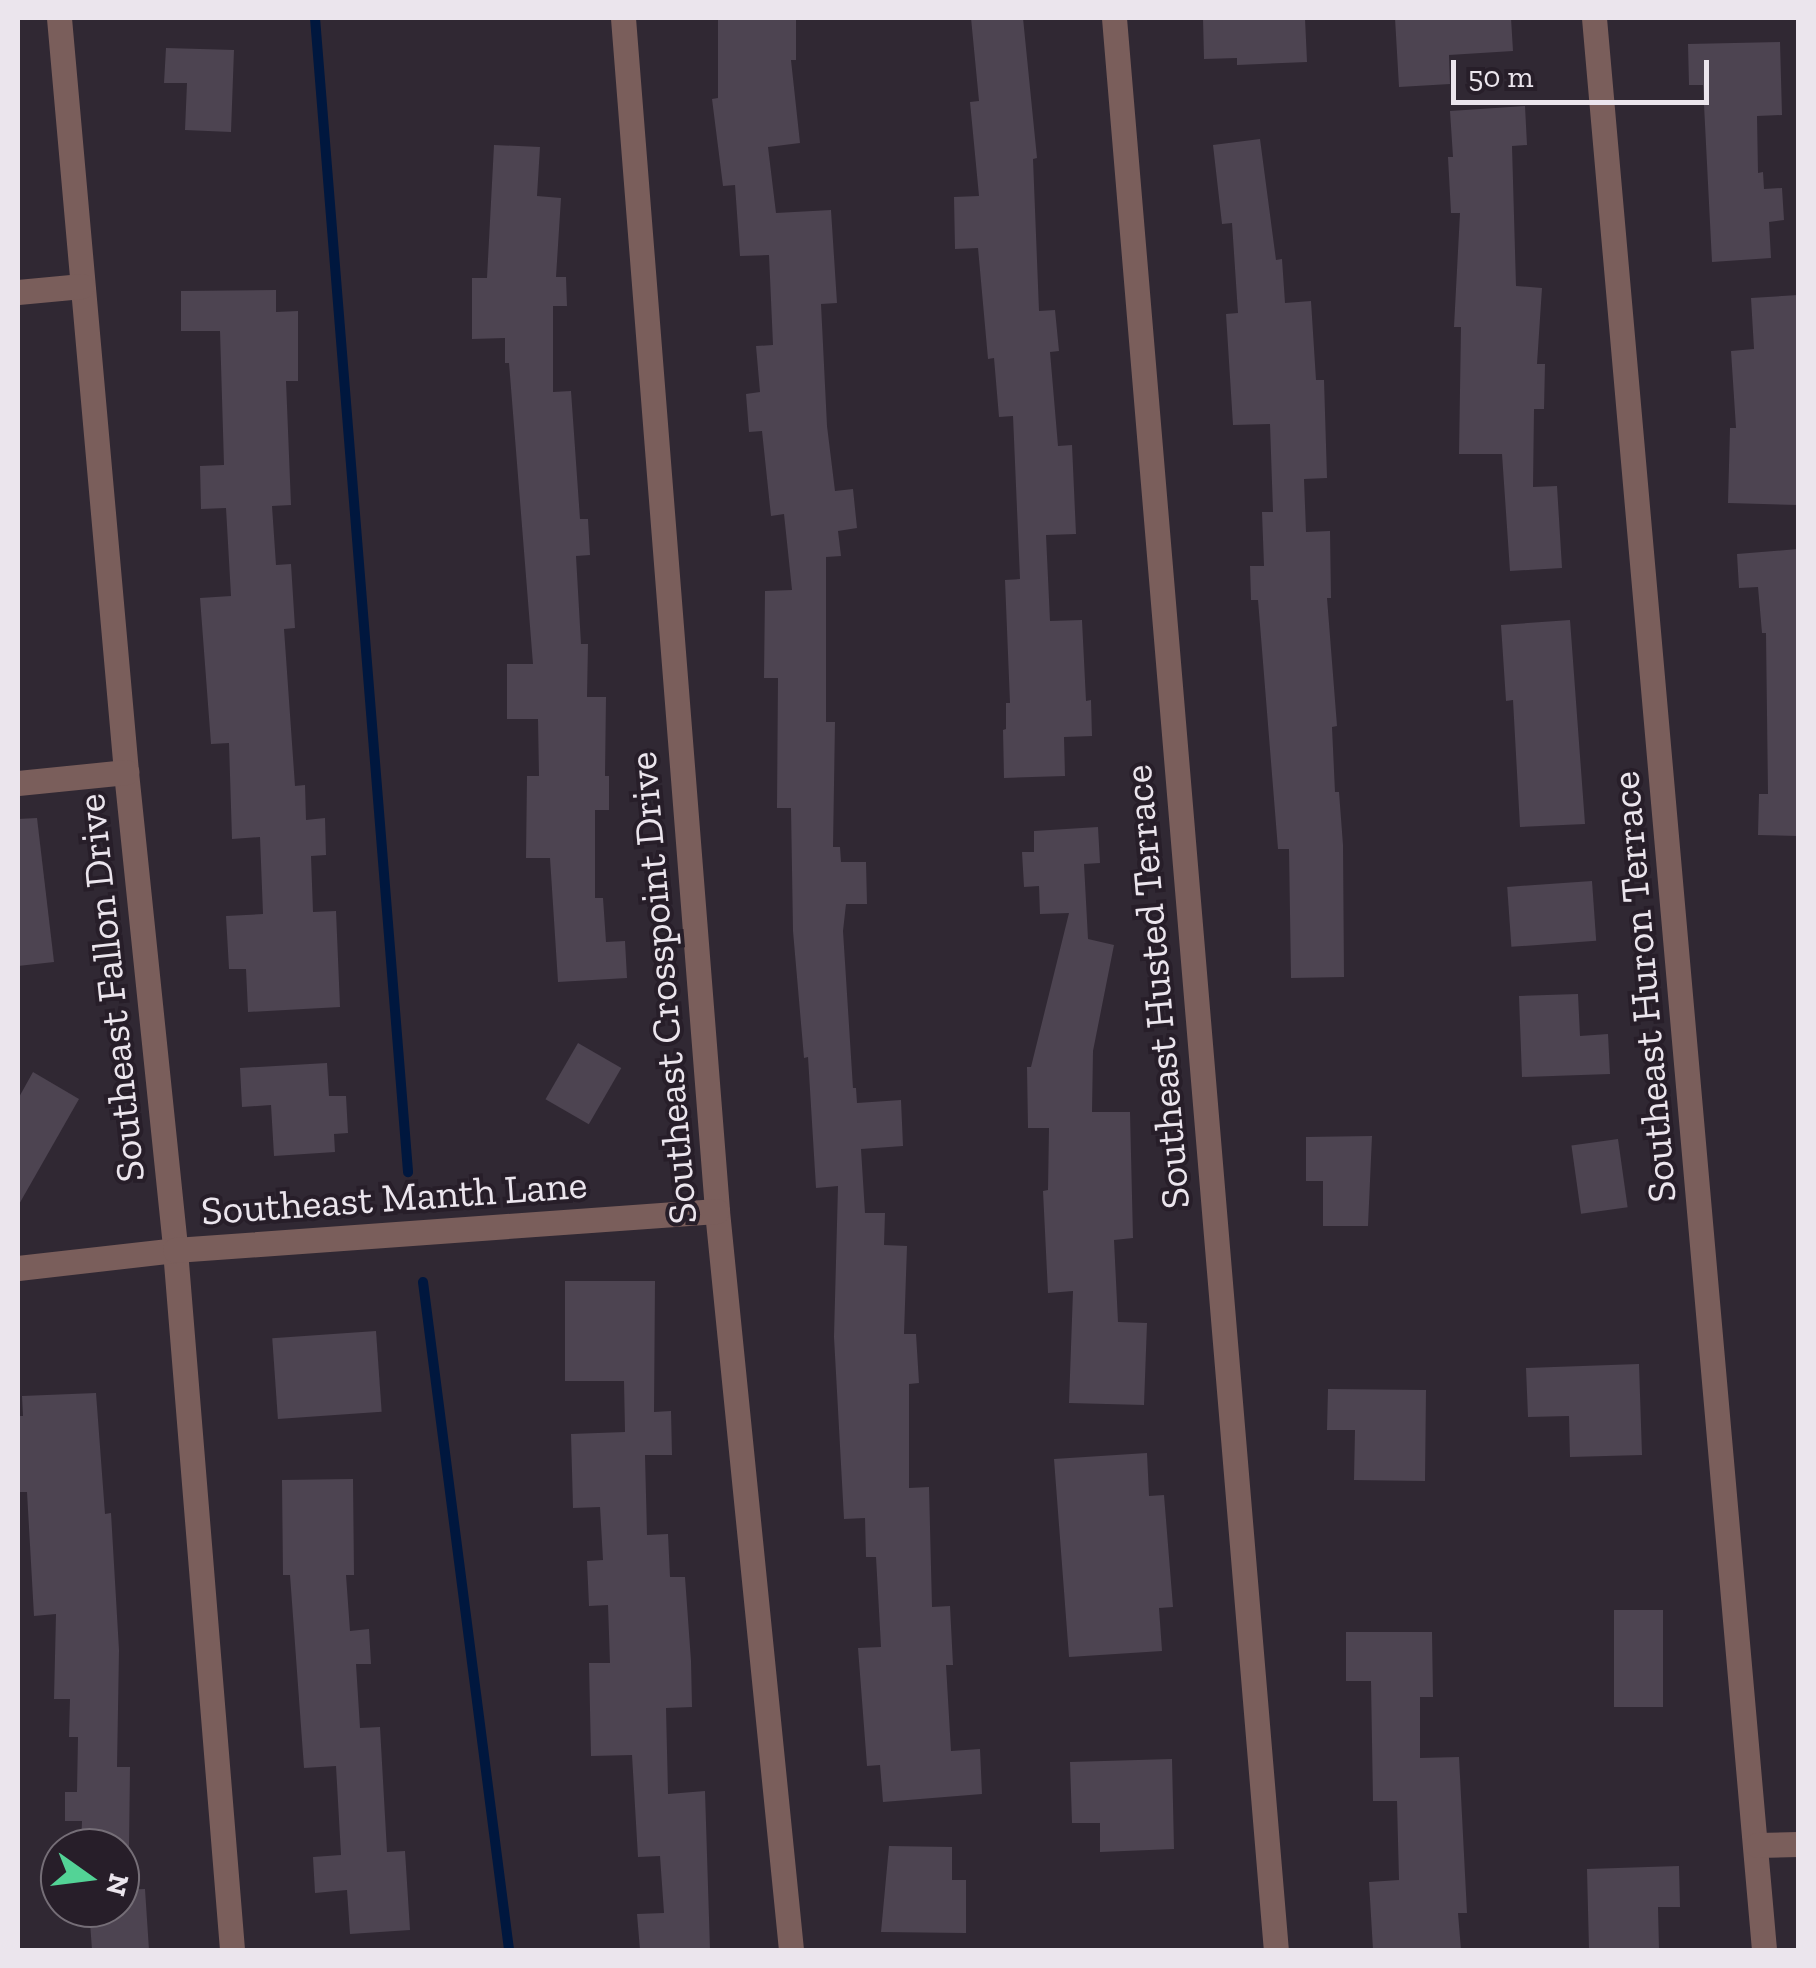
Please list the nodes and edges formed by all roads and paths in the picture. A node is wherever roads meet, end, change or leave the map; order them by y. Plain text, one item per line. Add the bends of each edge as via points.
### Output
1 (60, 18) edge
2 (623, 18) edge
3 (1114, 18) edge
4 (1594, 18) edge
5 (82, 286) junction
6 (18, 292) edge
7 (126, 772) junction
8 (18, 782) edge
9 (717, 1211) junction
10 (175, 1250) junction
11 (18, 1268) edge
12 (1798, 1844) edge
13 (1758, 1845) junction
14 (232, 1950) edge
15 (790, 1950) edge
16 (1276, 1950) edge
17 (1764, 1950) edge

1 - 5 street, Southeast Fallon Drive
2 - 9 street, Southeast Crosspoint Drive
3 - 16 street, Southeast Husted Terrace
4 - 13 street, Southeast Huron Terrace
5 - 6 street
5 - 7 street, Southeast Fallon Drive
7 - 8 street
7 - 10 street, Southeast Fallon Drive
9 - 10 street, Southeast Manth Lane
9 - 15 street, Southeast Crosspoint Drive
10 - 11 street, Southeast Manth Lane
10 - 14 street, Southeast Fallon Drive
12 - 13 street
13 - 17 street, Southeast Huron Terrace

